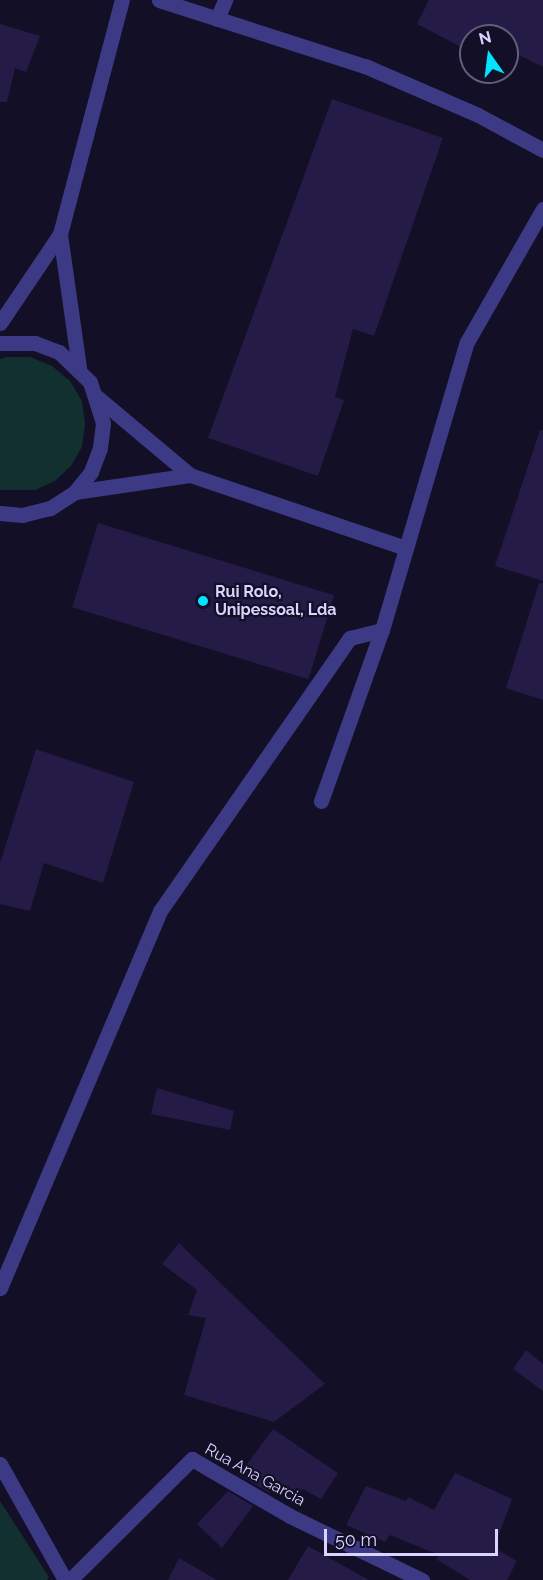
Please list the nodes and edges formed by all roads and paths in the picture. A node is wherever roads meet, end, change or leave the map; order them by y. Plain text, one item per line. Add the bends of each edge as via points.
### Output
1 (122, 0) edge
2 (159, 0) edge
3 (225, 0) edge
4 (217, 19) junction
5 (543, 150) edge
6 (543, 209) edge
7 (60, 234) junction
8 (0, 323) edge
9 (0, 343) edge
10 (79, 368) junction
11 (97, 397) junction
12 (190, 475) junction
13 (75, 492) junction
14 (0, 513) edge
15 (406, 548) junction
16 (382, 630) junction
17 (321, 801) dead end
18 (0, 1288) edge
19 (0, 1464) edge
20 (65, 1580) edge
21 (70, 1580) edge
22 (422, 1580) edge

1 - 7 street
2 - 4 street
3 - 4 street
4 - 5 street via 365,66 478,115
6 - 15 street via 467,342
7 - 8 street
7 - 10 street
9 - 10 street via 35,343 59,352
10 - 11 street
11 - 12 street
11 - 13 street via 103,423 100,448 91,472
12 - 13 street
12 - 15 street
13 - 14 street via 50,508 22,515
15 - 16 street
16 - 17 street
16 - 18 street via 350,638 160,911
19 - 20 street
21 - 22 street, Rua Ana Garcia via 192,1459 290,1516

